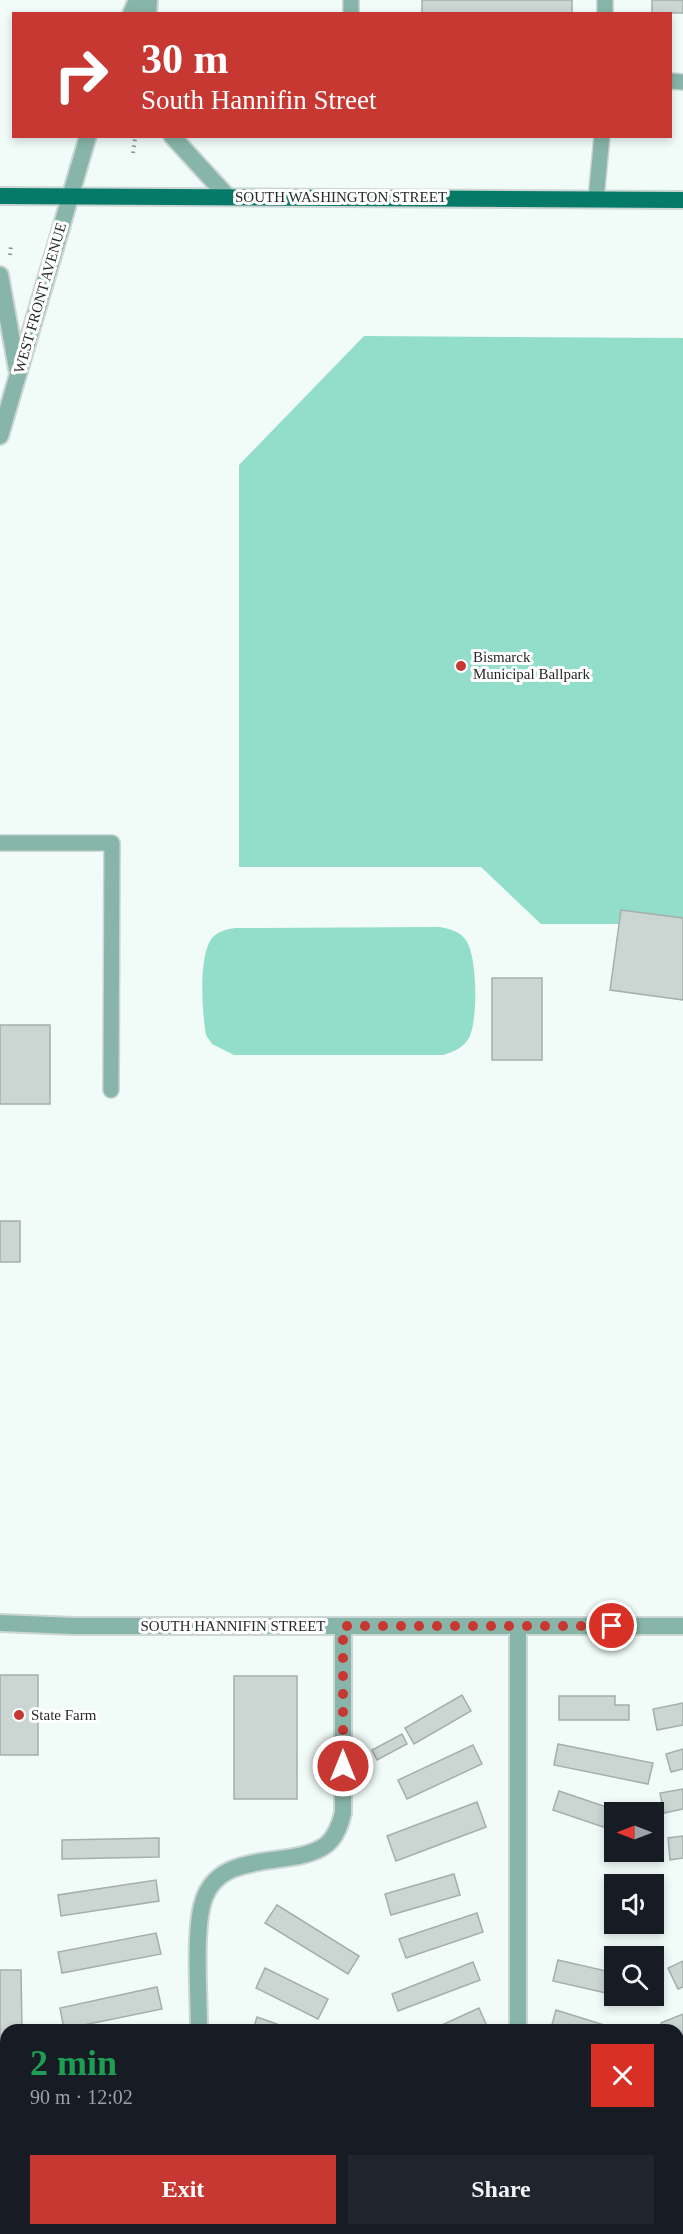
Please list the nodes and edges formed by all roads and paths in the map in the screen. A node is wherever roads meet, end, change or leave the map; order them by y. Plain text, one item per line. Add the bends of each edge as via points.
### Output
1 (87, 138) edge
2 (136, 138) edge
3 (174, 138) edge
4 (602, 138) edge
5 (133, 153) dead end
6 (70, 195) junction
7 (0, 196) edge
8 (227, 196) junction
9 (596, 199) junction
10 (683, 200) edge
11 (0, 275) edge
12 (18, 377) junction
13 (0, 436) edge
14 (0, 843) edge
15 (111, 1090) dead end
16 (0, 1623) edge
17 (343, 1626) junction
18 (518, 1626) junction
19 (683, 1626) edge
20 (199, 2024) edge
21 (518, 2024) edge

1 - 6 street, WEST FRONT AVENUE
2 - 5 path
3 - 8 street
4 - 9 lane
6 - 7 main road, SOUTH WASHINGTON STREET
6 - 8 main road, SOUTH WASHINGTON STREET
6 - 12 street, WEST FRONT AVENUE
8 - 9 main road, SOUTH WASHINGTON STREET
9 - 10 main road, SOUTH WASHINGTON STREET
11 - 12 street
12 - 13 street, WEST FRONT AVENUE
14 - 15 lane via 112,843
16 - 17 street, SOUTH HANNIFIN STREET
17 - 18 street, SOUTH HANNIFIN STREET
17 - 20 street via 343,1813 339,1826 325,1845 314,1851 243,1865 211,1885 203,1900 200,1920
18 - 19 street, SOUTH HANNIFIN STREET
18 - 21 street

